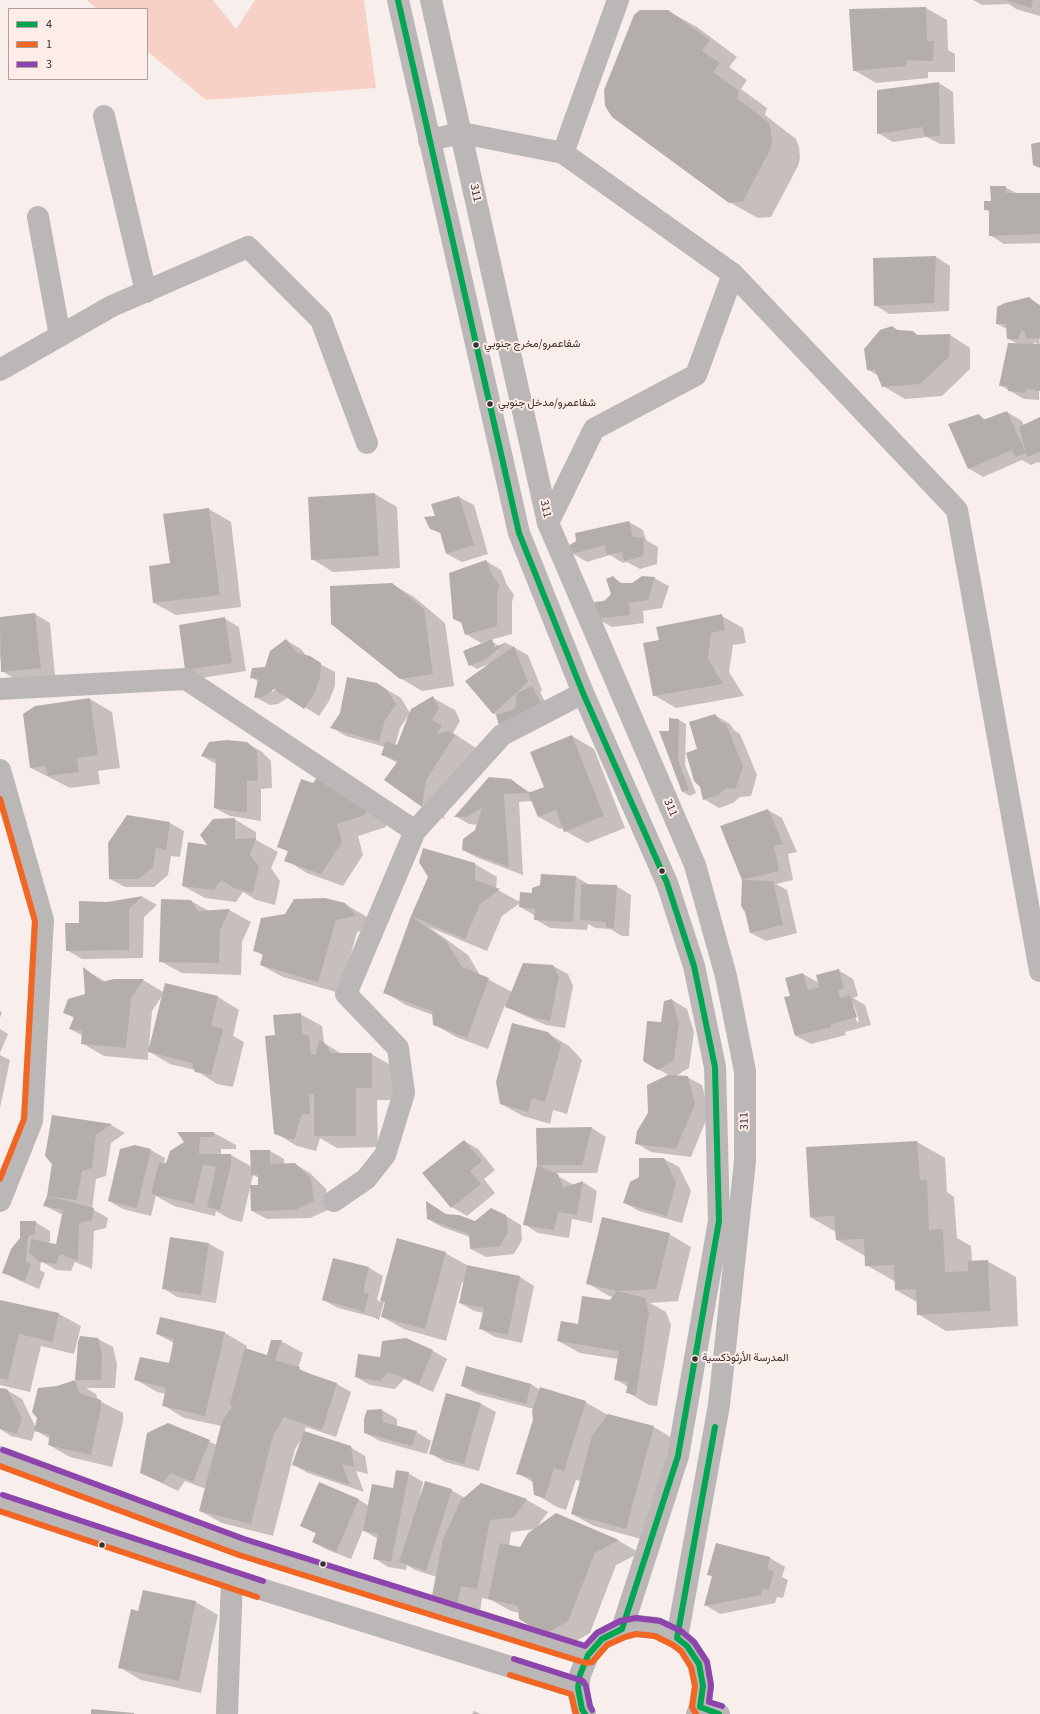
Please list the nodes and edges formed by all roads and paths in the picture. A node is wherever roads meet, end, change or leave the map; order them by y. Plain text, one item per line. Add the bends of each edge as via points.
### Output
1 (398, 0) edge
2 (431, 0) edge
3 (618, 0) edge
4 (104, 116) dead end
5 (462, 133) junction
6 (429, 140) junction
7 (563, 153) junction
8 (38, 217) dead end
9 (733, 274) junction
10 (146, 292) junction
11 (60, 336) junction
12 (0, 370) edge
13 (367, 443) dead end
14 (548, 523) junction
15 (0, 689) edge
16 (583, 693) junction
17 (0, 770) edge
18 (415, 831) junction
19 (1040, 967) edge
20 (0, 1201) edge
21 (334, 1201) dead end
22 (0, 1457) edge
23 (0, 1503) edge
24 (232, 1580) junction
25 (622, 1629) junction
26 (677, 1638) junction
27 (588, 1655) junction
28 (578, 1688) junction
29 (706, 1712) edge
30 (227, 1714) edge
31 (585, 1714) edge

1 - 6 street
2 - 5 street, 311
3 - 7 street
4 - 10 street
5 - 6 street
5 - 7 street
5 - 14 street, 311
6 - 16 street via 519,533
7 - 9 street
8 - 11 street
9 - 14 street via 696,375 594,428
9 - 19 street via 957,510
10 - 11 street via 112,306
10 - 13 street via 248,247 321,320
11 - 12 street
14 - 26 street, 311 via 695,865 726,976 745,1071 745,1161 718,1405
15 - 18 street via 186,679
16 - 18 street via 502,735
16 - 25 street via 667,883 694,966 715,1067 719,1221 678,1456
17 - 20 street via 43,920 32,1121
18 - 21 street via 346,994 398,1048 404,1093 385,1155 366,1179
22 - 27 street via 241,1547
23 - 24 street
24 - 28 street
24 - 30 street
25 - 26 street via 636,1626 657,1628
25 - 27 street via 602,1639
26 - 29 street via 687,1646 699,1664
27 - 28 street
28 - 31 street

